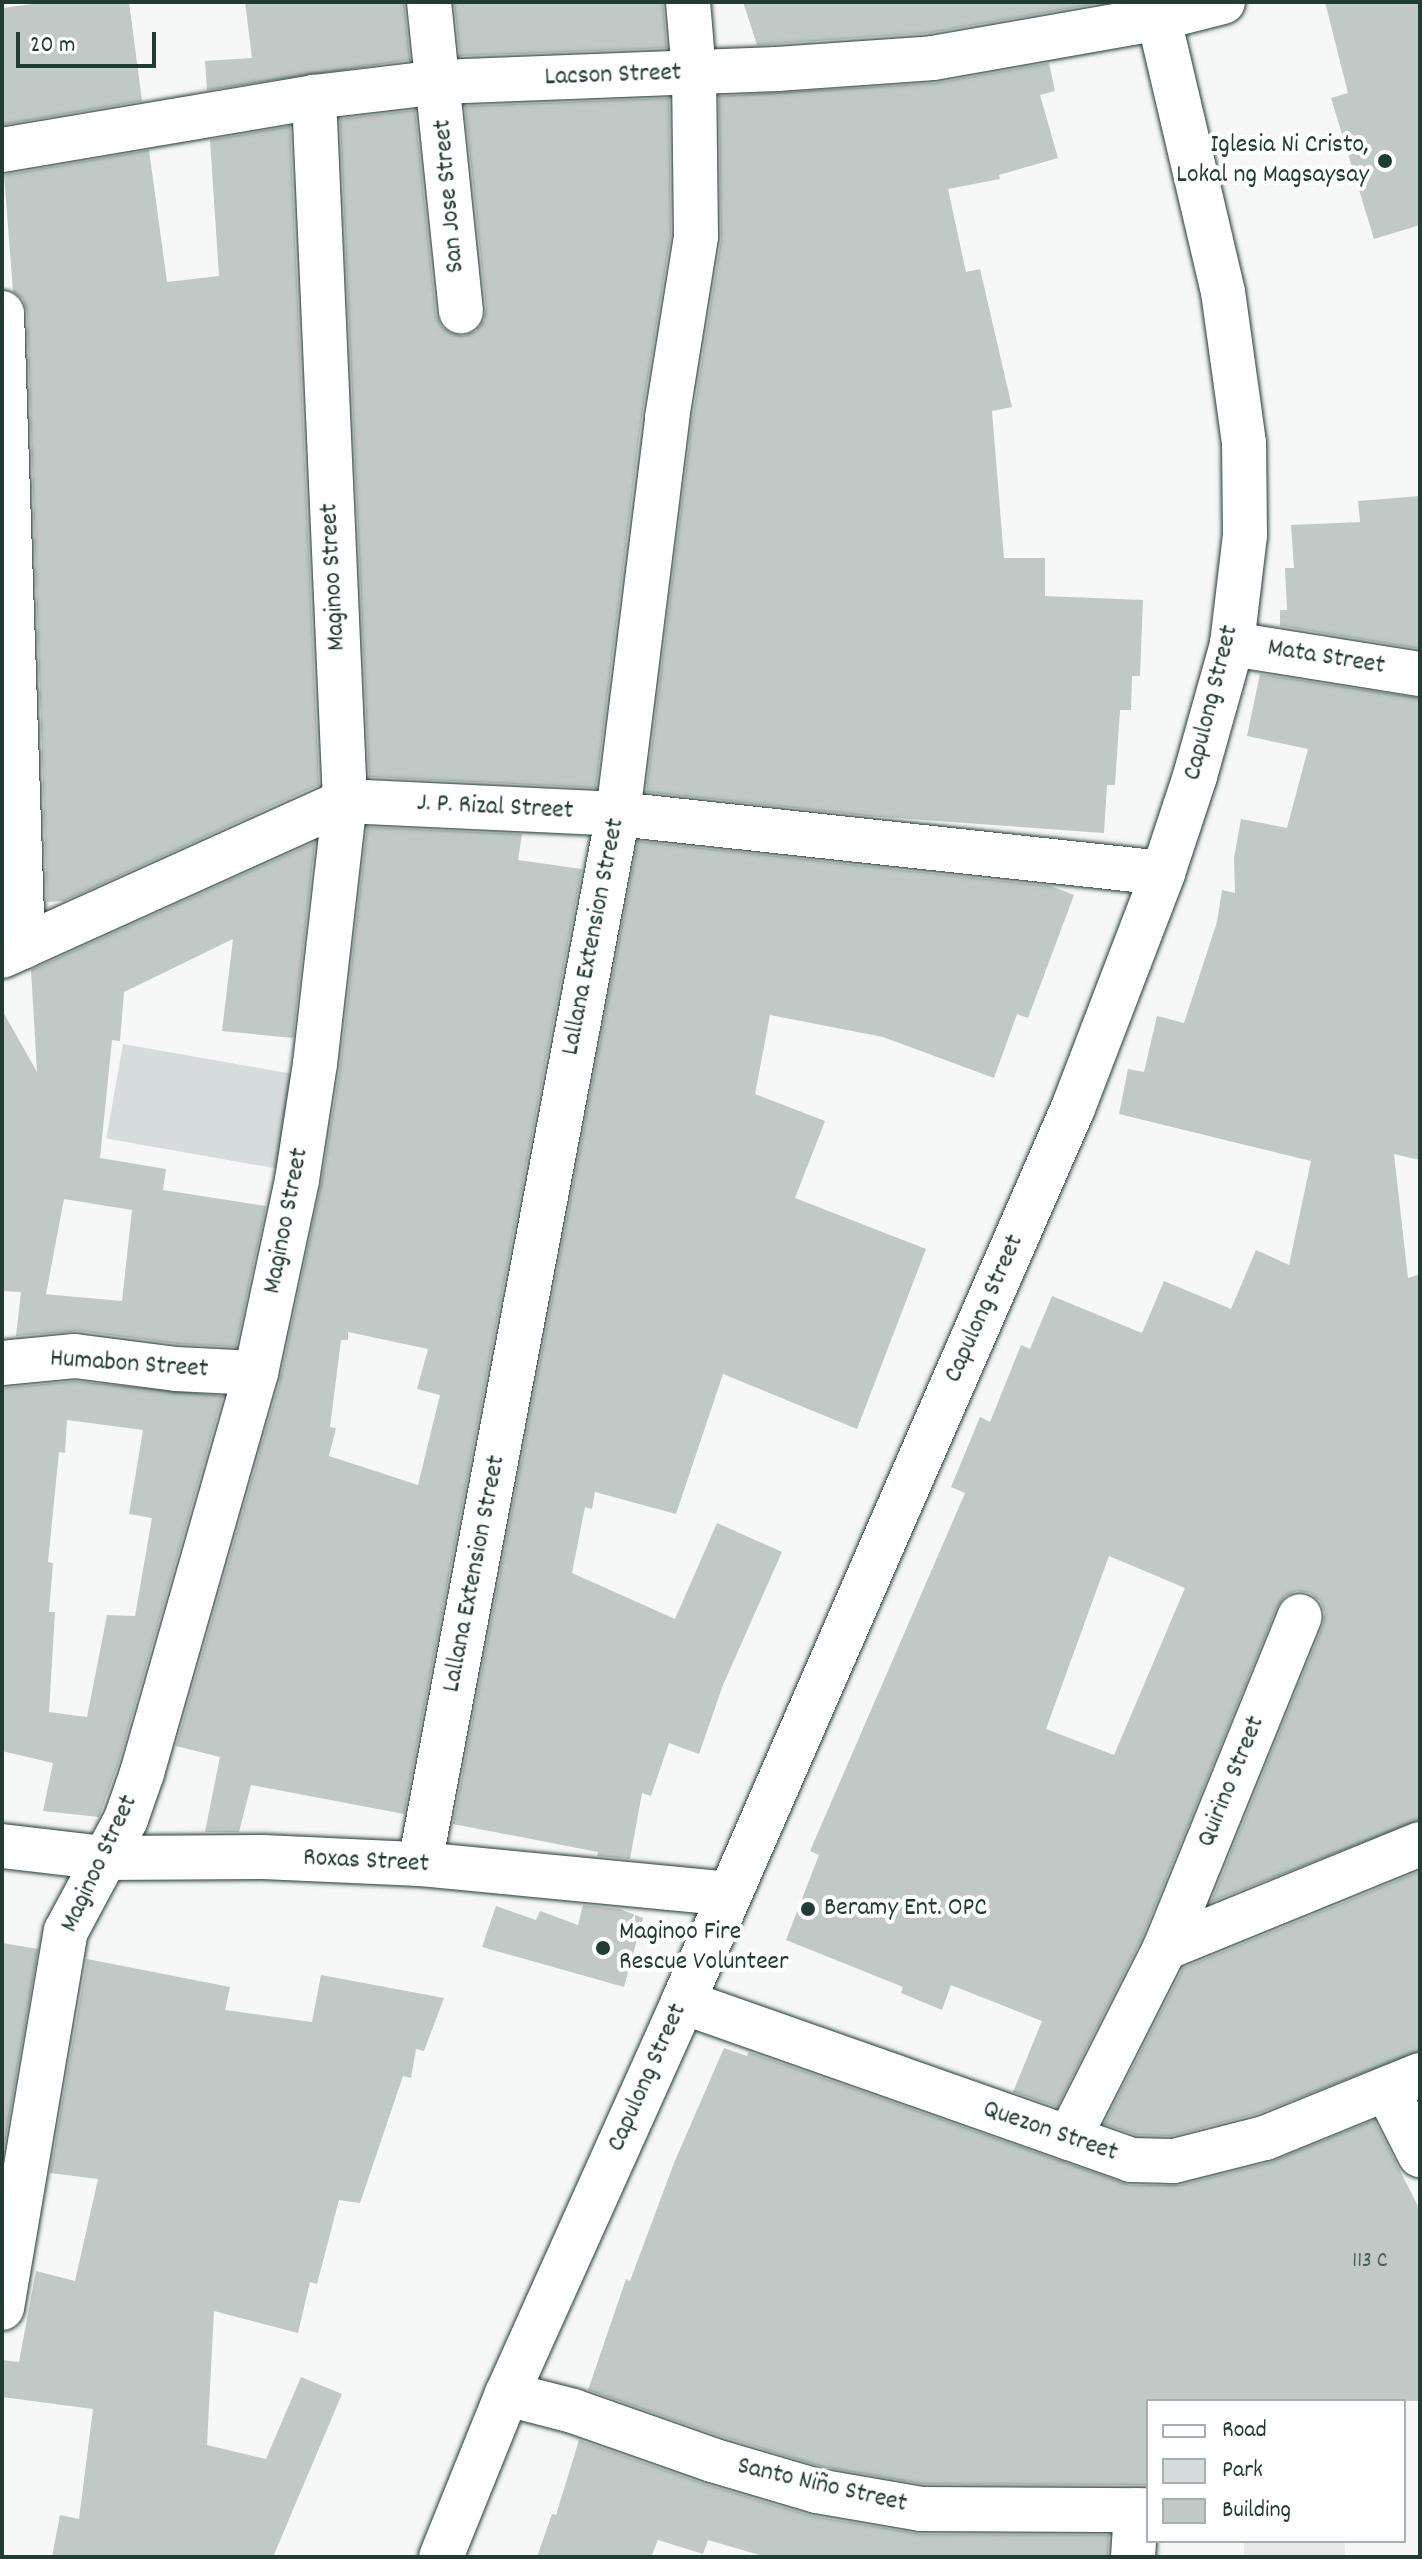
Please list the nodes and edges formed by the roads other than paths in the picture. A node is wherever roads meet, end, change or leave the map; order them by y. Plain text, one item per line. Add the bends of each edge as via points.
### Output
1 (429, 2) edge
2 (688, 2) edge
3 (1223, 2) edge
4 (1158, 10) edge
5 (694, 73) junction
6 (439, 82) junction
7 (314, 97) junction
8 (2, 150) edge
9 (461, 311) dead end
10 (2, 313) edge
11 (1232, 644) junction
12 (1420, 674) edge
13 (345, 801) junction
14 (618, 814) junction
15 (1163, 873) junction
16 (13, 951) edge
17 (2, 1363) edge
18 (256, 1373) junction
19 (1300, 1616) dead end
20 (1420, 1844) edge
21 (2, 1846) edge
22 (104, 1858) junction
23 (420, 1864) junction
24 (729, 1894) junction
25 (1165, 1948) junction
26 (683, 2002) junction
27 (1404, 2083) edge
28 (1069, 2138) junction
29 (1420, 2155) edge
30 (2, 2308) edge
31 (507, 2394) junction
32 (1142, 2510) edge
33 (441, 2557) edge
34 (1133, 2557) edge

1 - 6 street, San Jose Street
2 - 5 street, Lallana Extension Street
3 - 4 street, Lacson Street
4 - 5 street, Lacson Street via 933,58
4 - 11 street, Capulong Street via 1223,292 1244,443 1245,535
5 - 6 street, Lacson Street
5 - 14 street, Lallana Extension Street via 696,236 667,418
6 - 7 street, Lacson Street
6 - 9 street, San Jose Street
7 - 8 street, Lacson Street
7 - 13 street, Maginoo Street
10 - 16 street
11 - 12 street, Mata Street
11 - 15 street, Capulong Street
13 - 14 street, J. P. Rizal Street
13 - 16 street, J. P. Rizal Street
13 - 18 street, Maginoo Street via 297,1180
14 - 15 street, J. P. Rizal Street
14 - 23 street, Lallana Extension Street
15 - 24 street, Capulong Street via 1073,1108
17 - 18 street, Humabon Street via 75,1356
18 - 22 street, Maginoo Street via 142,1773 126,1819
19 - 25 street, Quirino Street
20 - 25 street
21 - 22 street, Roxas Street
22 - 23 street, Roxas Street via 263,1857
22 - 30 street, Maginoo Street via 66,1931
23 - 24 street, Roxas Street
24 - 26 street, Capulong Street
25 - 28 street, Quirino Street
26 - 28 street, Quezon Street
26 - 31 street, Capulong Street
27 - 28 street, Quezon Street via 1265,2138 1174,2161 1131,2160
27 - 29 street
31 - 32 street, Santo Niño Street via 817,2491 921,2509
31 - 33 street, Capulong Street
32 - 34 street

